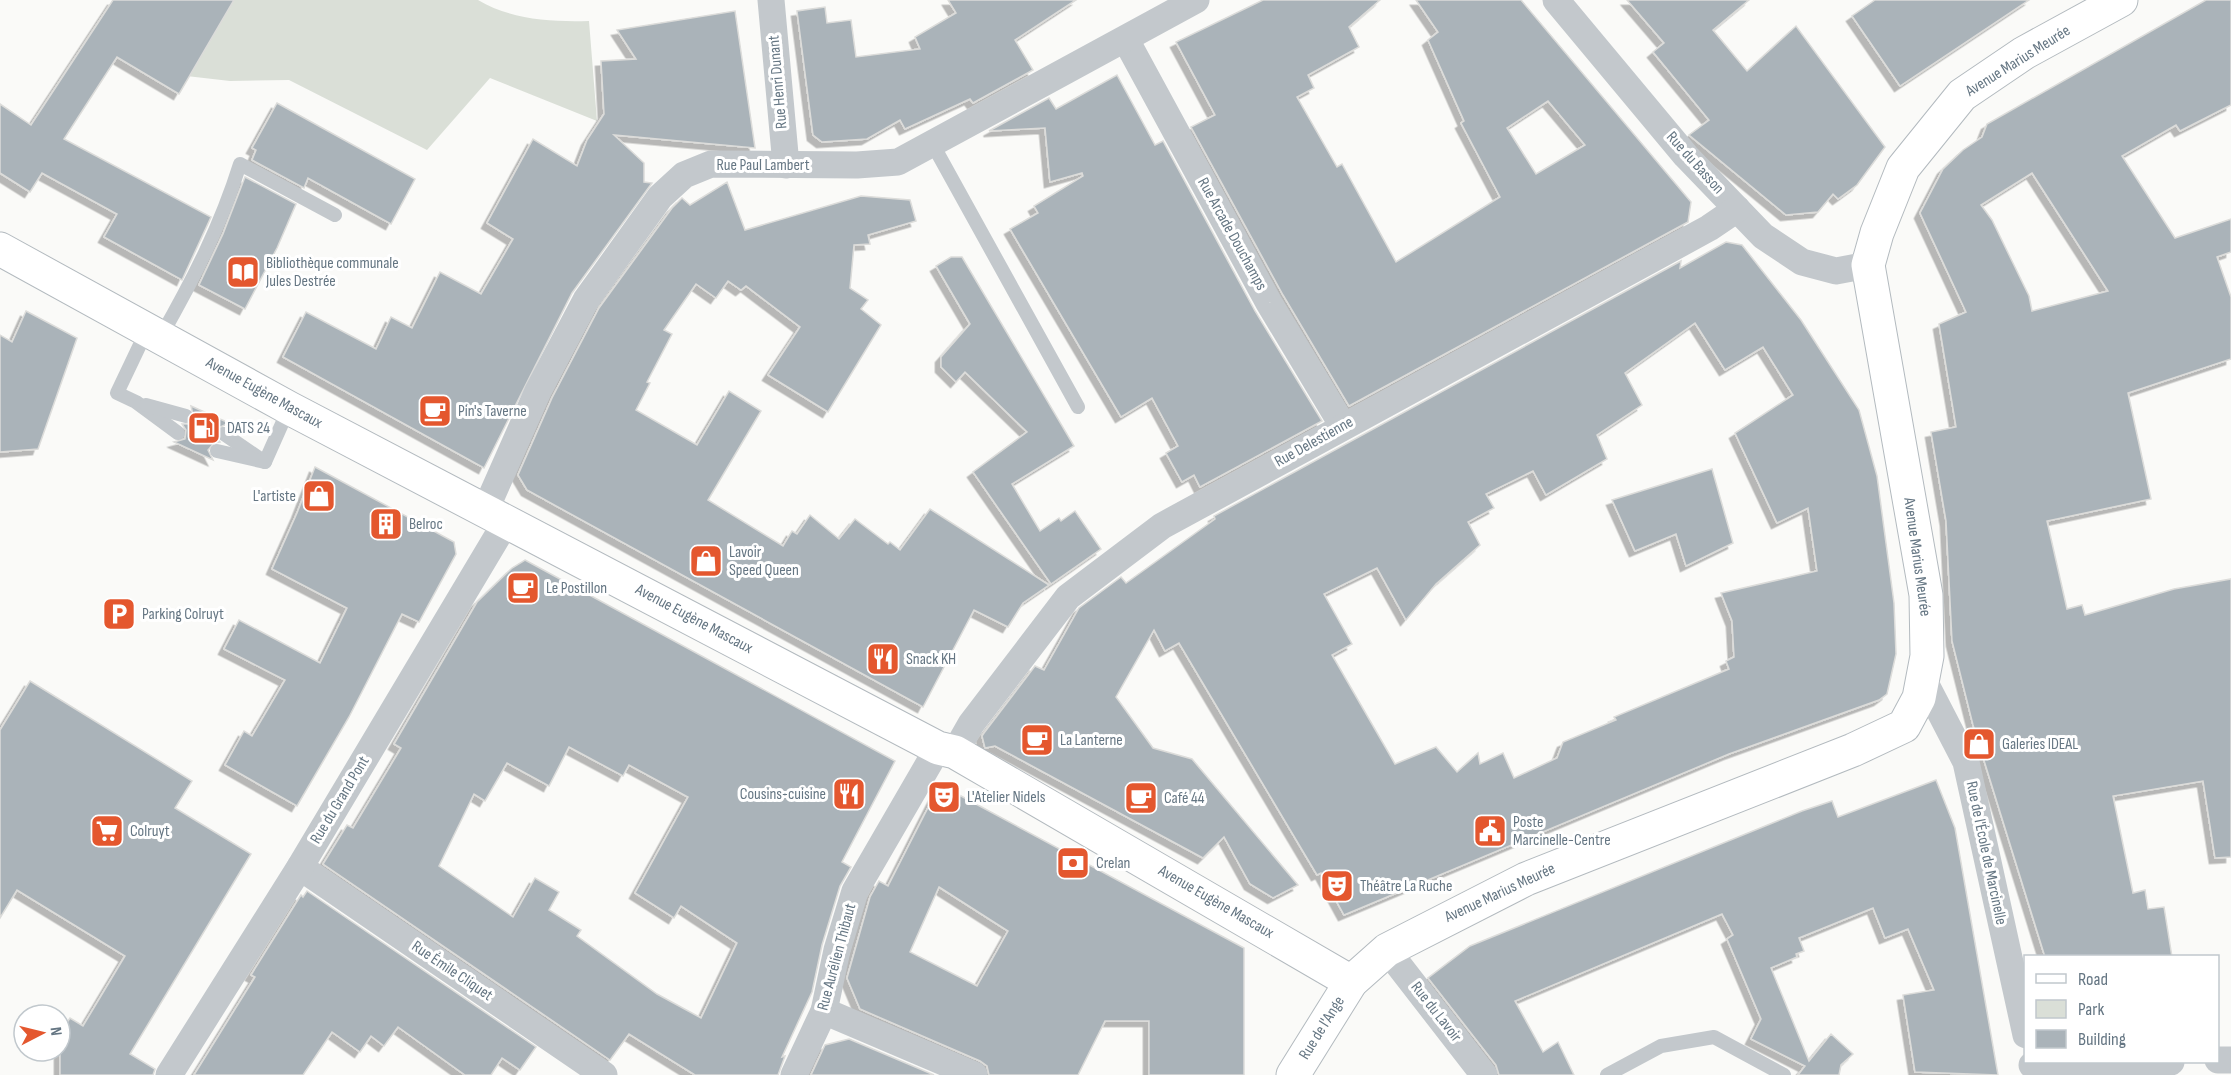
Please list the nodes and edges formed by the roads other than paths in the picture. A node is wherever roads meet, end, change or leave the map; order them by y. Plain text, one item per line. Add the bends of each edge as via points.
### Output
1 (771, 0) edge
2 (1556, 0) edge
3 (2121, 0) edge
4 (1194, 1) edge
5 (1126, 40) junction
6 (932, 144) junction
7 (786, 165) junction
8 (1737, 209) junction
9 (335, 214) dead end
10 (0, 249) edge
11 (1868, 265) junction
12 (154, 332) junction
13 (135, 402) junction
14 (1078, 407) dead end
15 (289, 408) junction
16 (186, 416) dead end
17 (1343, 426) junction
18 (178, 433) dead end
19 (224, 434) dead end
20 (217, 450) dead end
21 (265, 462) junction
22 (496, 516) junction
23 (1923, 679) junction
24 (947, 750) junction
25 (300, 867) junction
26 (1387, 950) junction
27 (1352, 982) junction
28 (824, 1011) junction
29 (2024, 1030) edge
30 (2143, 1063) edge
31 (2030, 1067) edge
32 (169, 1075) edge
33 (604, 1075) edge
34 (794, 1075) edge
35 (974, 1075) edge
36 (1293, 1075) edge
37 (1484, 1075) edge
38 (1607, 1075) edge
39 (1784, 1075) edge

1 - 7 street, Rue Henri Dunant
2 - 8 street, Rue du Basson via 1686,156
3 - 11 main road, Avenue Marius Meurée via 2024,53 1962,95 1904,168
4 - 5 street, Rue Paul Lambert
5 - 6 street, Rue Paul Lambert
5 - 17 street, Rue Arcade Douchamps via 1269,303
6 - 7 street, Rue Paul Lambert via 898,162
6 - 14 lane
7 - 22 street, Rue Paul Lambert via 711,164 684,175 660,197 586,300 538,391
8 - 11 street, Rue du Basson via 1763,236 1802,262 1836,271
8 - 17 street, Rue Delestienne via 1709,228
9 - 12 lane via 240,164 226,209 200,266
10 - 12 main road, Avenue Eugène Mascaux
11 - 23 main road, Avenue Marius Meurée via 1926,595 1927,656
12 - 13 lane via 117,393
12 - 15 main road, Avenue Eugène Mascaux
13 - 16 lane
13 - 18 lane
15 - 21 lane
15 - 22 main road, Avenue Eugène Mascaux
17 - 24 street, Rue Delestienne via 1162,526 1068,597
19 - 21 lane
20 - 21 lane
22 - 24 main road, Avenue Eugène Mascaux
22 - 25 street, Rue du Grand Pont
23 - 26 main road, Avenue Marius Meurée via 1919,698 1904,726 1526,879
23 - 29 street, Rue de l'École de Marcinelle via 1965,762
24 - 27 main road, Avenue Eugène Mascaux
24 - 28 street, Rue Aurélien Thibaut via 855,891
25 - 32 street, Rue du Grand Pont
25 - 33 street, Rue Émile Cliquet
26 - 27 main road, Avenue Marius Meurée
26 - 37 street, Rue du Lavoir
27 - 36 main road, Rue de l'Ange
28 - 34 street, Rue Aurélien Thibaut
28 - 35 street
30 - 31 street
38 - 39 lane via 1661,1046 1714,1037

